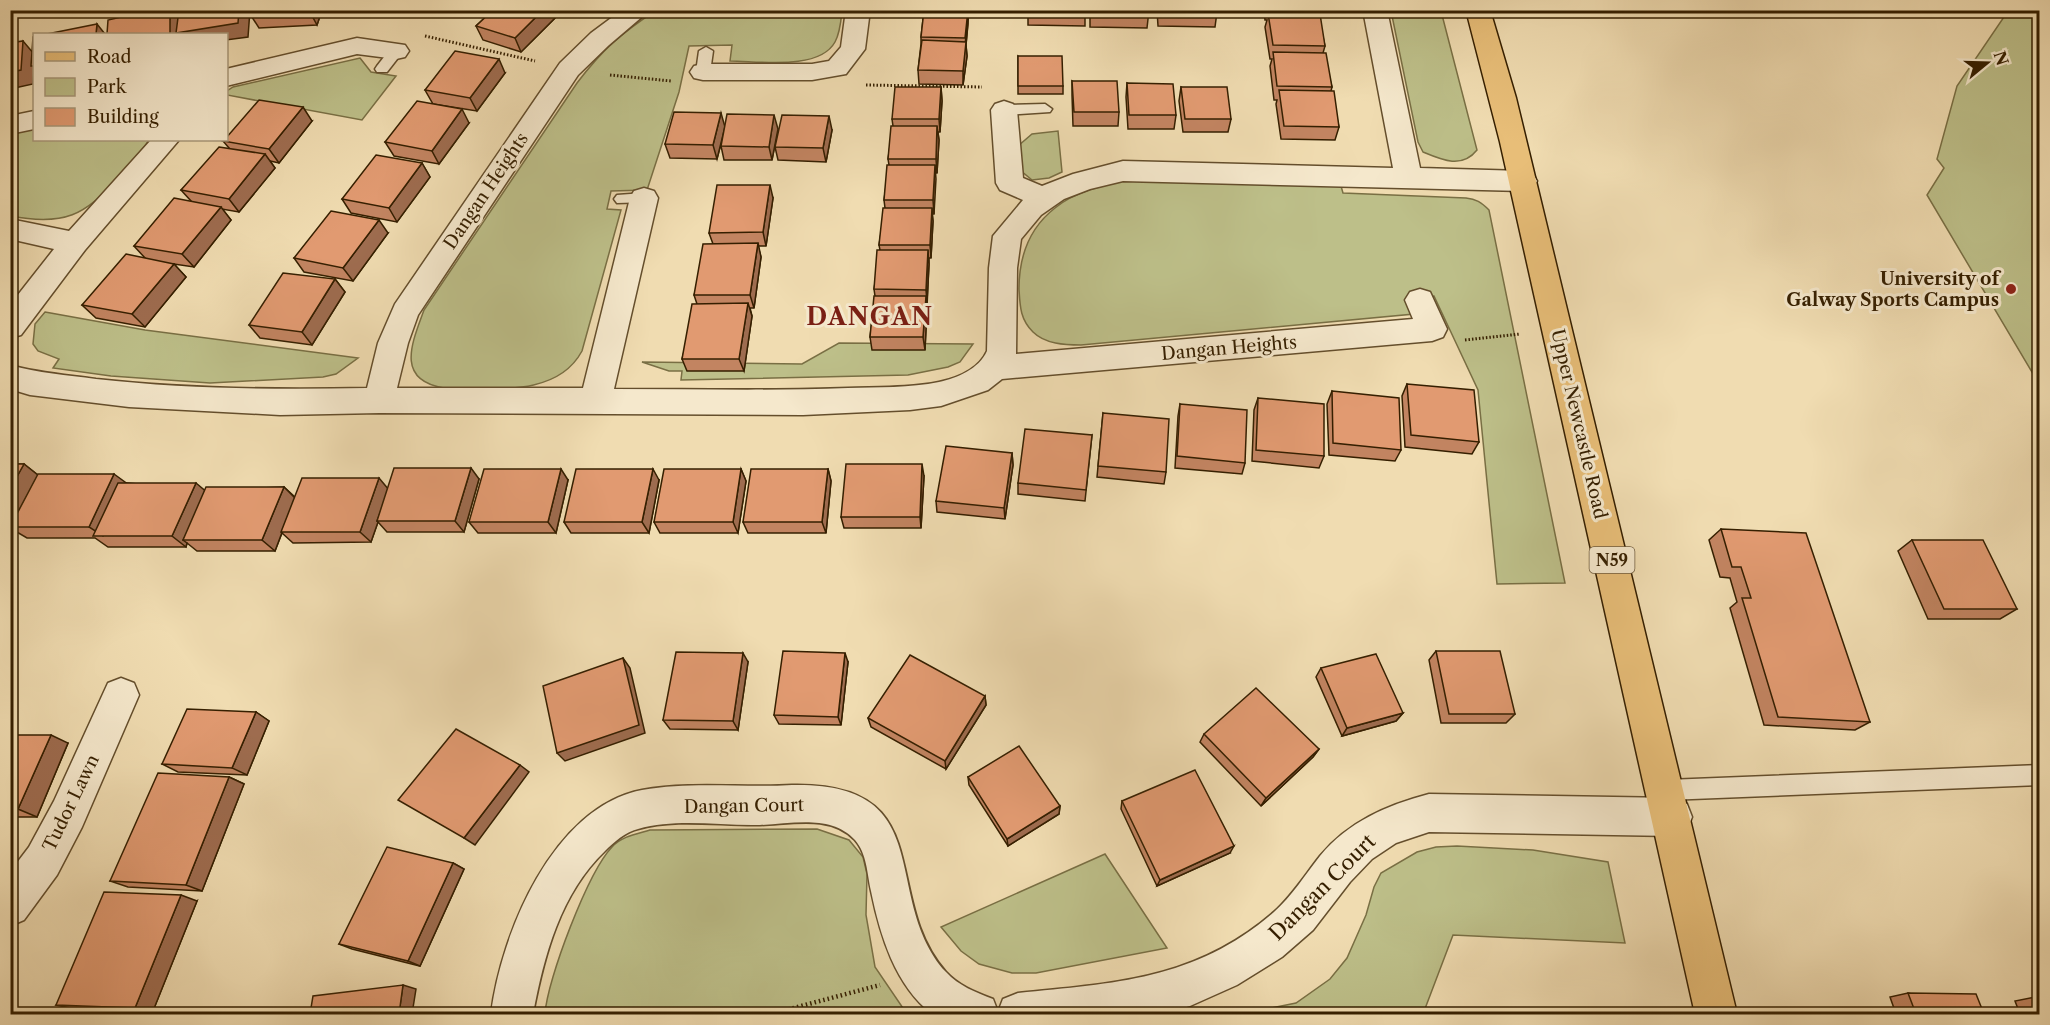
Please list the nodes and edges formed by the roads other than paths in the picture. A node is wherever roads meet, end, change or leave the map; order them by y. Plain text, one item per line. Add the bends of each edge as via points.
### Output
1 (638, 10) edge
2 (858, 10) edge
3 (1375, 10) edge
4 (1478, 10) edge
5 (386, 56) road end
6 (705, 61) road end
7 (228, 77) edge
8 (1045, 109) dead end
9 (1004, 110) joint
10 (33, 120) edge
11 (10, 125) edge
12 (165, 141) edge
13 (1408, 177) junction
14 (1523, 181) junction
15 (633, 198) dead end
16 (1044, 198) junction
17 (10, 229) edge
18 (75, 243) junction
19 (1420, 300) dead end
20 (10, 327) edge
21 (995, 368) junction
22 (10, 377) edge
23 (379, 400) junction
24 (596, 400) junction
25 (121, 695) dead end
26 (2040, 775) edge
27 (1670, 804) junction
28 (10, 906) edge
29 (512, 1014) edge
30 (978, 1014) edge
31 (1018, 1014) edge
32 (1716, 1014) edge

1 - 23 street, Dangan Heights via 569,69 405,312
2 - 6 street via 852,49 837,68 812,72
3 - 13 street
4 - 14 main road, Upper Newcastle Road / N59
5 - 7 street via 357,46
8 - 9 lane
9 - 16 street via 1010,183
10 - 11 street
12 - 18 street
13 - 14 street
13 - 16 street via 1123,171 1083,181
14 - 27 main road, Upper Newcastle Road / N59
15 - 24 street
16 - 21 street via 1007,236 1002,351
17 - 18 street
18 - 20 street
19 - 21 street, Dangan Heights via 1432,329
21 - 24 street, Dangan Heights via 955,390 910,398 803,402
22 - 23 street, Dangan Heights via 30,383 174,398
23 - 24 street, Dangan Heights
25 - 28 street, Tudor Lawn via 68,814 43,861
26 - 27 lane
27 - 31 street, Dangan Court via 1429,813 1399,820 1357,846 1280,934 1208,977 1158,996
27 - 32 main road, Upper Newcastle Road / N59
29 - 30 street, Dangan Court via 529,948 563,870 589,837 608,822 626,813 657,807 824,805 855,815 873,831 884,851 897,915 922,974 944,999

